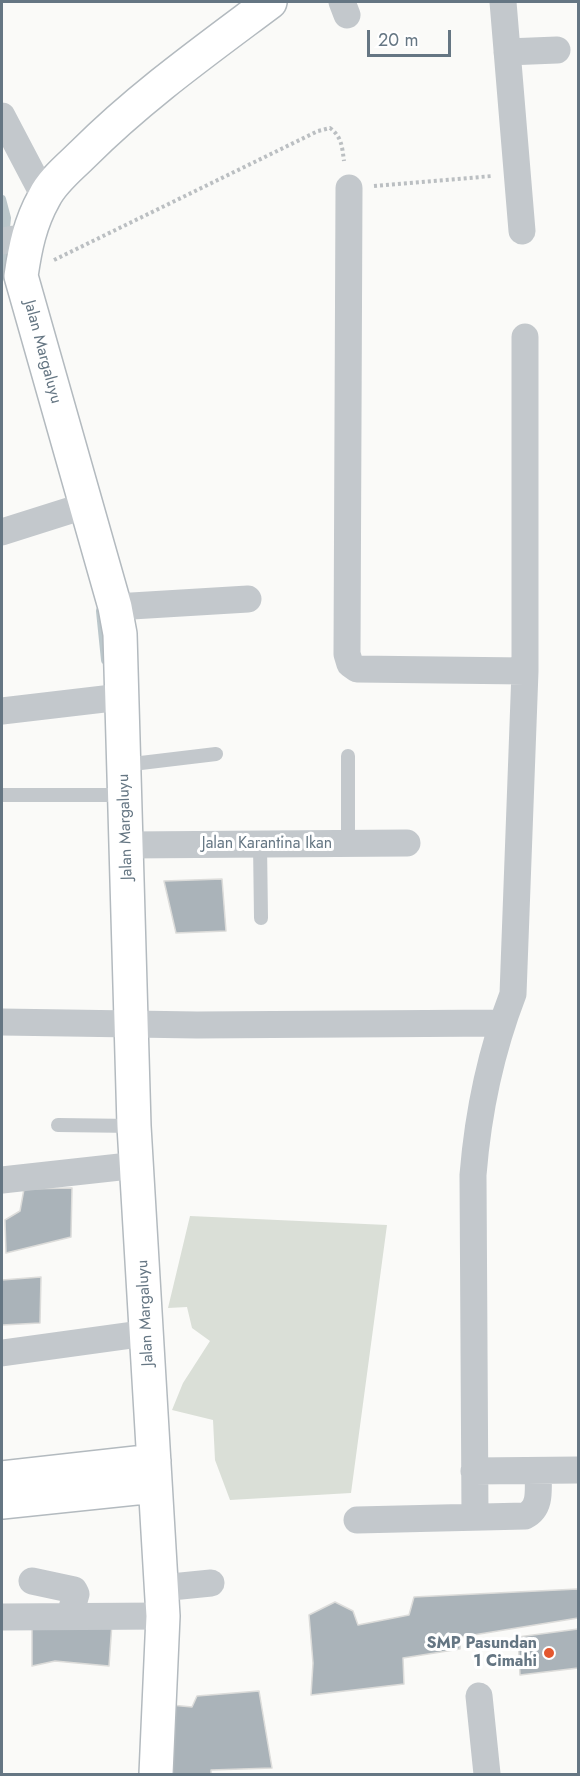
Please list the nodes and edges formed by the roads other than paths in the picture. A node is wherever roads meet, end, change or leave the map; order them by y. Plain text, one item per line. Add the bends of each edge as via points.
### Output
1 (270, 2) edge
2 (503, 2) edge
3 (557, 50) dead end
4 (507, 52) junction
5 (2, 116) edge
6 (349, 188) road end
7 (44, 196) junction
8 (522, 231) dead end
9 (14, 239) edge
10 (525, 337) dead end
11 (84, 506) junction
12 (2, 532) edge
13 (248, 599) dead end
14 (115, 607) junction
15 (525, 671) junction
16 (121, 697) junction
17 (2, 711) edge
18 (216, 754) dead end
19 (348, 756) dead end
20 (124, 780) junction
21 (2, 795) edge
22 (348, 843) junction
23 (407, 843) dead end
24 (260, 844) junction
25 (127, 845) junction
26 (261, 918) dead end
27 (2, 1022) edge
28 (502, 1023) junction
29 (132, 1024) junction
30 (58, 1125) dead end
31 (135, 1126) junction
32 (138, 1165) junction
33 (2, 1180) edge
34 (147, 1333) junction
35 (2, 1353) edge
36 (579, 1470) edge
37 (474, 1471) junction
38 (538, 1471) junction
39 (154, 1474) junction
40 (2, 1478) edge
41 (2, 1502) edge
42 (475, 1516) junction
43 (357, 1520) dead end
44 (32, 1581) dead end
45 (211, 1583) dead end
46 (162, 1602) junction
47 (70, 1615) junction
48 (2, 1617) edge
49 (479, 1696) dead end
50 (156, 1774) edge
51 (487, 1774) edge

1 - 7 main road, Jalan Margaluyu via 156,88 102,135
2 - 4 street
3 - 4 street
4 - 8 street
5 - 7 street
6 - 15 street via 350,664 357,669
7 - 9 main road, Jalan Margaluyu
9 - 11 main road, Jalan Margaluyu
10 - 15 street
11 - 12 street
11 - 14 main road, Jalan Margaluyu
13 - 14 street
14 - 16 main road, Jalan Margaluyu via 120,634
15 - 28 street via 513,994
16 - 17 street
16 - 20 main road, Jalan Margaluyu
18 - 20 lane
19 - 22 lane
20 - 21 lane
20 - 25 main road, Jalan Margaluyu
22 - 23 street, Jalan Karantina Ikan
22 - 24 street, Jalan Karantina Ikan
24 - 25 street, Jalan Karantina Ikan
24 - 26 lane
25 - 29 main road, Jalan Margaluyu
27 - 29 street
28 - 29 street
28 - 37 street via 477,1125 473,1175
29 - 31 main road, Jalan Margaluyu
30 - 31 lane
31 - 32 main road, Jalan Margaluyu
32 - 33 street
32 - 34 main road, Jalan Margaluyu
34 - 35 street
34 - 39 main road, Jalan Margaluyu
36 - 38 street
37 - 38 street
37 - 42 street
38 - 42 street via 534,1512 525,1516
39 - 40 main road
39 - 41 main road
39 - 46 main road, Jalan Margaluyu
42 - 43 street
44 - 47 street via 74,1590
45 - 46 street
46 - 47 street
46 - 50 main road, Jalan Margaluyu
47 - 48 street
49 - 51 street

